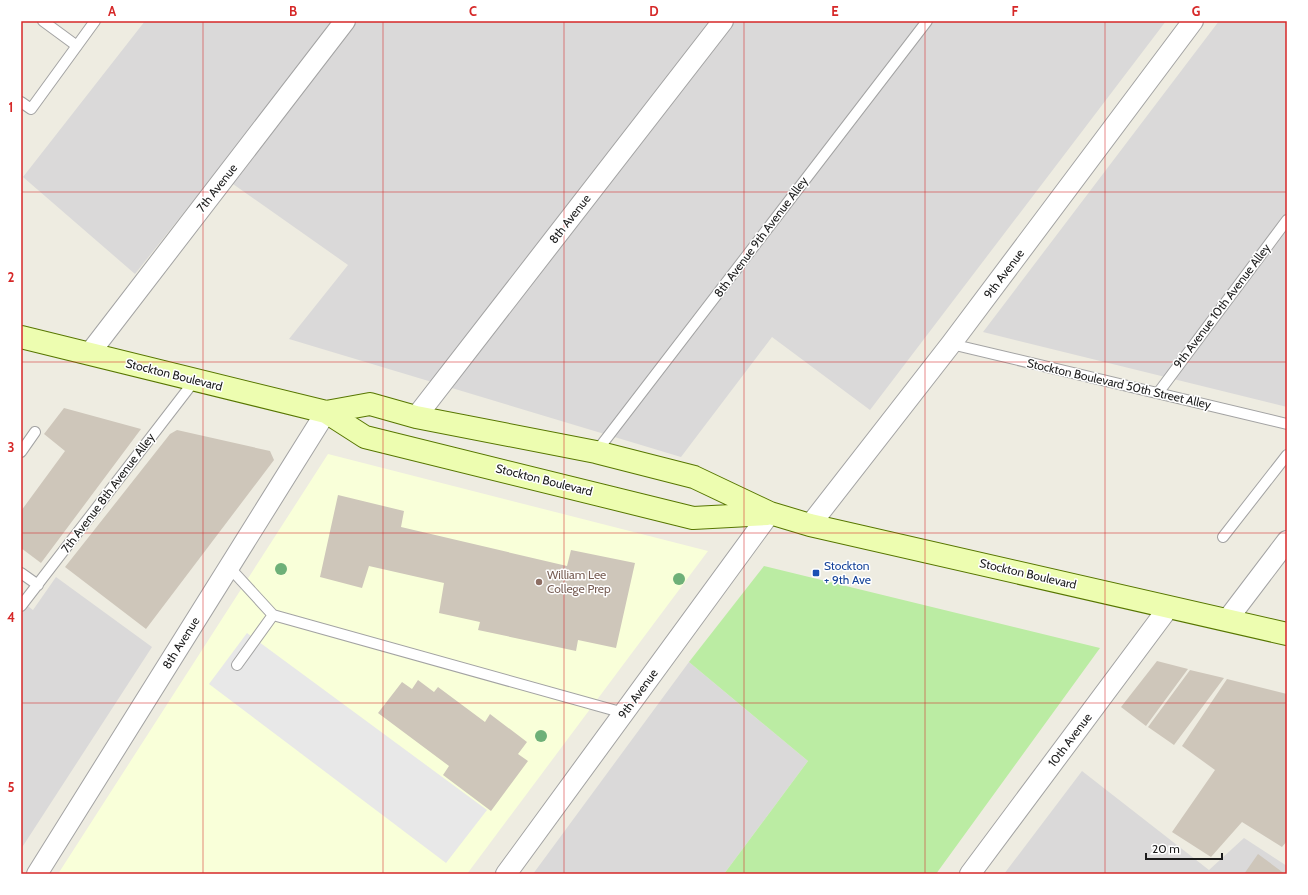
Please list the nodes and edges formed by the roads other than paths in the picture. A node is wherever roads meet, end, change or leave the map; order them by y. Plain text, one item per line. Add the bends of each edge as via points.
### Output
1 (43, 21) edge
2 (95, 21) edge
3 (345, 21) edge
4 (723, 21) edge
5 (927, 21) edge
6 (1194, 21) edge
7 (77, 46) junction
8 (21, 102) edge
9 (1287, 220) edge
10 (22, 339) edge
11 (951, 344) junction
12 (89, 354) junction
13 (195, 380) junction
14 (1158, 393) junction
15 (326, 412) junction
16 (416, 416) junction
17 (1287, 424) edge
18 (35, 432) dead end
19 (21, 452) edge
20 (596, 452) junction
21 (1287, 455) edge
22 (770, 513) junction
23 (810, 525) junction
24 (1223, 537) dead end
25 (1287, 541) edge
26 (229, 567) junction
27 (21, 573) edge
28 (38, 585) junction
29 (21, 606) edge
30 (1169, 607) junction
31 (273, 615) junction
32 (1227, 620) junction
33 (1287, 634) edge
34 (237, 665) dead end
35 (624, 713) junction
36 (37, 874) edge
37 (506, 874) edge
38 (970, 874) edge

1 - 7 lane
2 - 7 lane
3 - 12 street, 7th Avenue
4 - 16 street, 8th Avenue
5 - 20 lane, 8th Avenue 9th Avenue Alley
6 - 11 street, 9th Avenue
7 - 8 lane via 30,109
9 - 14 lane, 9th Avenue 10th Avenue Alley
10 - 12 main road, Stockton Boulevard
11 - 14 lane, Stockton Boulevard 50th Street Alley
11 - 23 street, 9th Avenue
12 - 13 main road, Stockton Boulevard
13 - 15 main road, Stockton Boulevard
13 - 28 lane, 7th Avenue 8th Avenue Alley
14 - 17 lane, Stockton Boulevard 50th Street Alley
15 - 16 main road, Stockton Boulevard via 370,404
15 - 22 main road, Stockton Boulevard via 365,437 692,518
15 - 26 street, 8th Avenue
16 - 20 main road, Stockton Boulevard
18 - 19 lane
20 - 22 main road, Stockton Boulevard via 694,477
21 - 24 lane
22 - 23 main road, Stockton Boulevard
22 - 35 street, 9th Avenue
23 - 30 main road, Stockton Boulevard
25 - 32 street
26 - 31 lane
26 - 36 street, 8th Avenue
27 - 28 lane
28 - 29 lane, 7th Avenue 8th Avenue Alley
30 - 32 main road, Stockton Boulevard
30 - 38 street, 10th Avenue
31 - 34 lane
31 - 35 lane
32 - 33 main road, Stockton Boulevard
35 - 37 street, 9th Avenue

